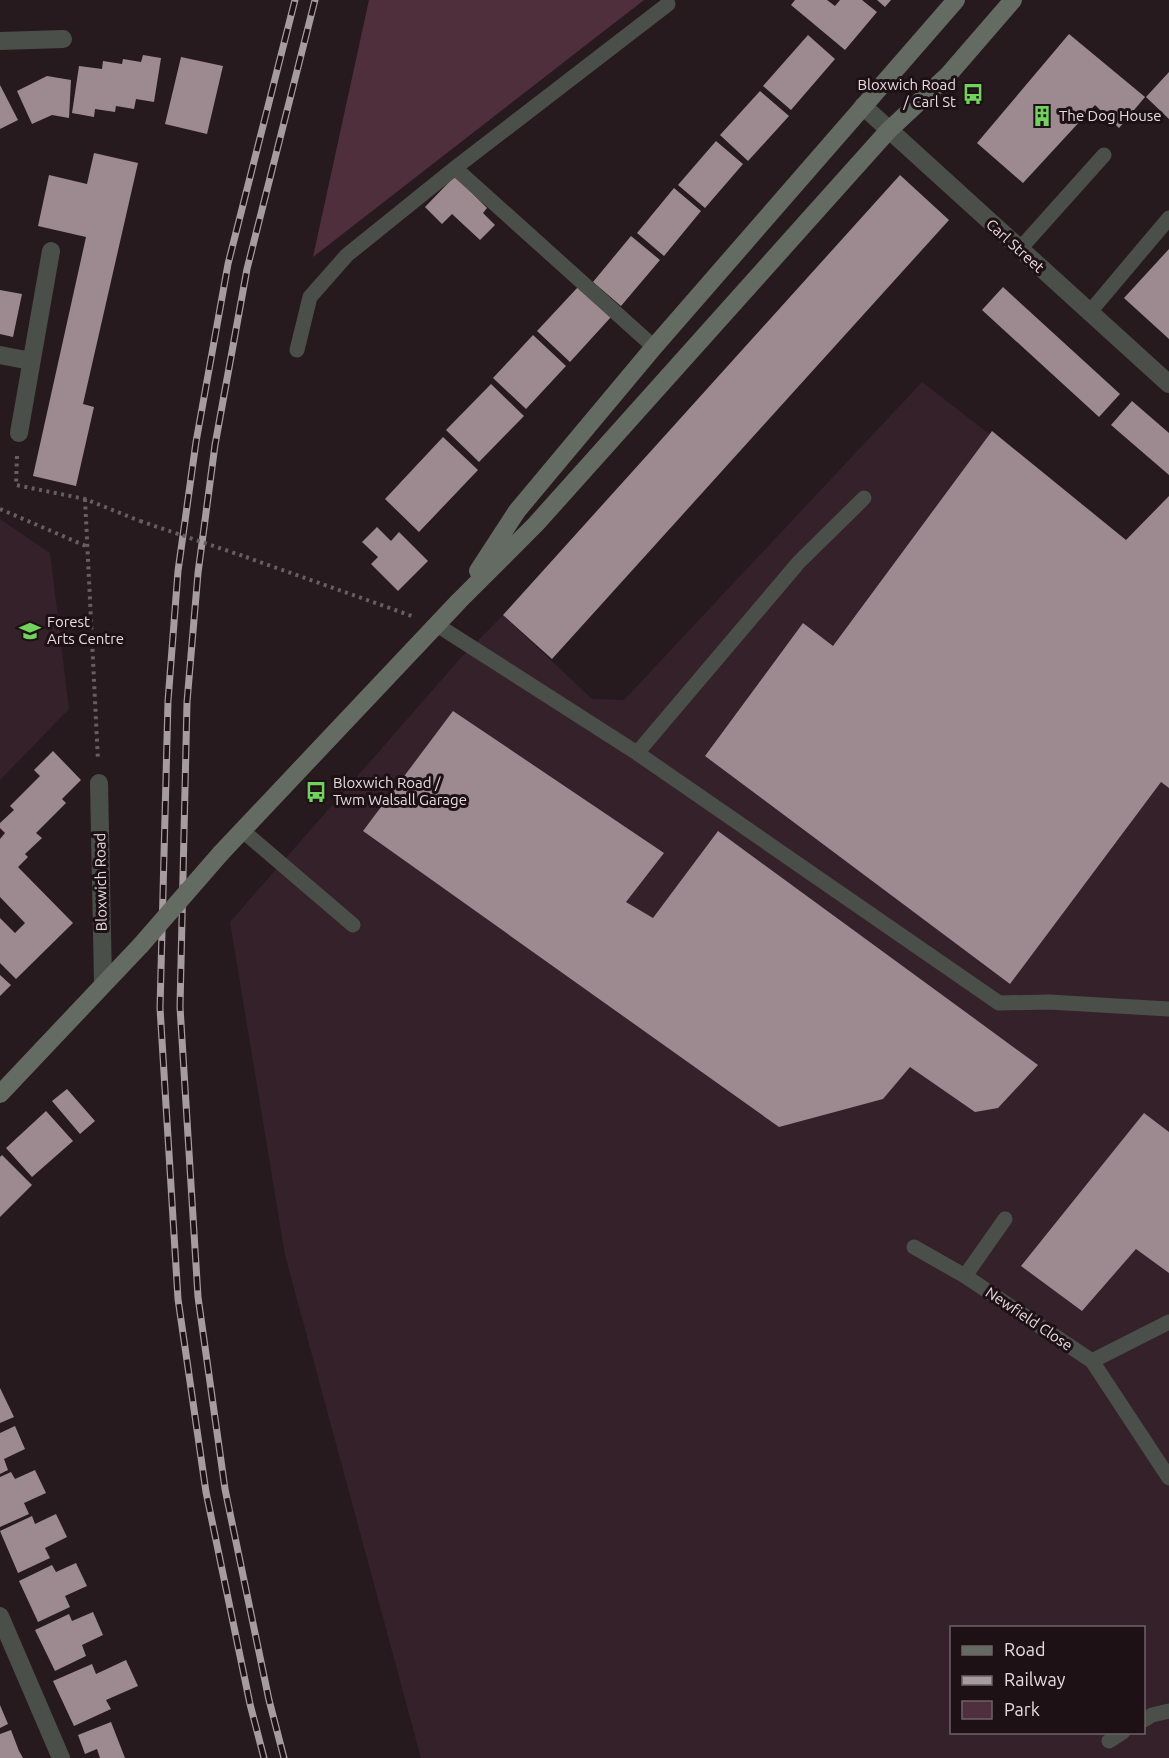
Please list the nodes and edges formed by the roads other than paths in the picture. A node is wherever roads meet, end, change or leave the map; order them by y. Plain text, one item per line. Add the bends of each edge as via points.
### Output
1 (956, 0) edge
2 (1013, 0) edge
3 (668, 4) dead end
4 (63, 39) dead end
5 (2, 40) edge
6 (862, 106) junction
7 (888, 131) junction
8 (1104, 154) dead end
9 (455, 168) junction
10 (1169, 218) edge
11 (1019, 249) junction
12 (51, 252) dead end
13 (1089, 313) junction
14 (654, 347) junction
15 (297, 350) dead end
16 (0, 354) edge
17 (31, 360) junction
18 (1169, 384) edge
19 (19, 433) road end
20 (864, 498) dead end
21 (459, 601) junction
22 (437, 625) junction
23 (637, 753) junction
24 (99, 783) road end
25 (243, 831) junction
26 (353, 925) dead end
27 (103, 982) junction
28 (1169, 1009) edge
29 (0, 1094) edge
30 (1005, 1219) dead end
31 (914, 1247) dead end
32 (965, 1276) junction
33 (1169, 1322) edge
34 (1092, 1361) junction
35 (1169, 1478) edge
36 (0, 1616) edge
37 (1169, 1711) edge
38 (1145, 1719) edge
39 (1120, 1734) edge
40 (1109, 1741) dead end
41 (61, 1758) edge

1 - 6 main road
2 - 7 main road via 949,74
3 - 9 lane
4 - 5 street
6 - 7 street, Carl Street
6 - 14 main road
7 - 11 street, Carl Street
7 - 21 main road via 536,524
8 - 11 lane
9 - 14 lane
9 - 15 lane via 347,255 310,297
10 - 13 lane
11 - 13 street, Carl Street
12 - 17 street
13 - 18 street, Carl Street
14 - 21 main road via 517,511
16 - 17 street
17 - 19 street
20 - 23 lane via 799,561
21 - 22 main road
22 - 23 lane
22 - 25 main road
23 - 28 lane via 999,1003
24 - 27 street, Bloxwich Road
25 - 26 lane
25 - 27 main road, bridge
27 - 29 main road
30 - 32 lane
31 - 32 lane, Newfield Close
32 - 34 lane, Newfield Close
33 - 34 lane
34 - 35 lane, Newfield Close
36 - 41 street
37 - 38 lane
39 - 40 lane

